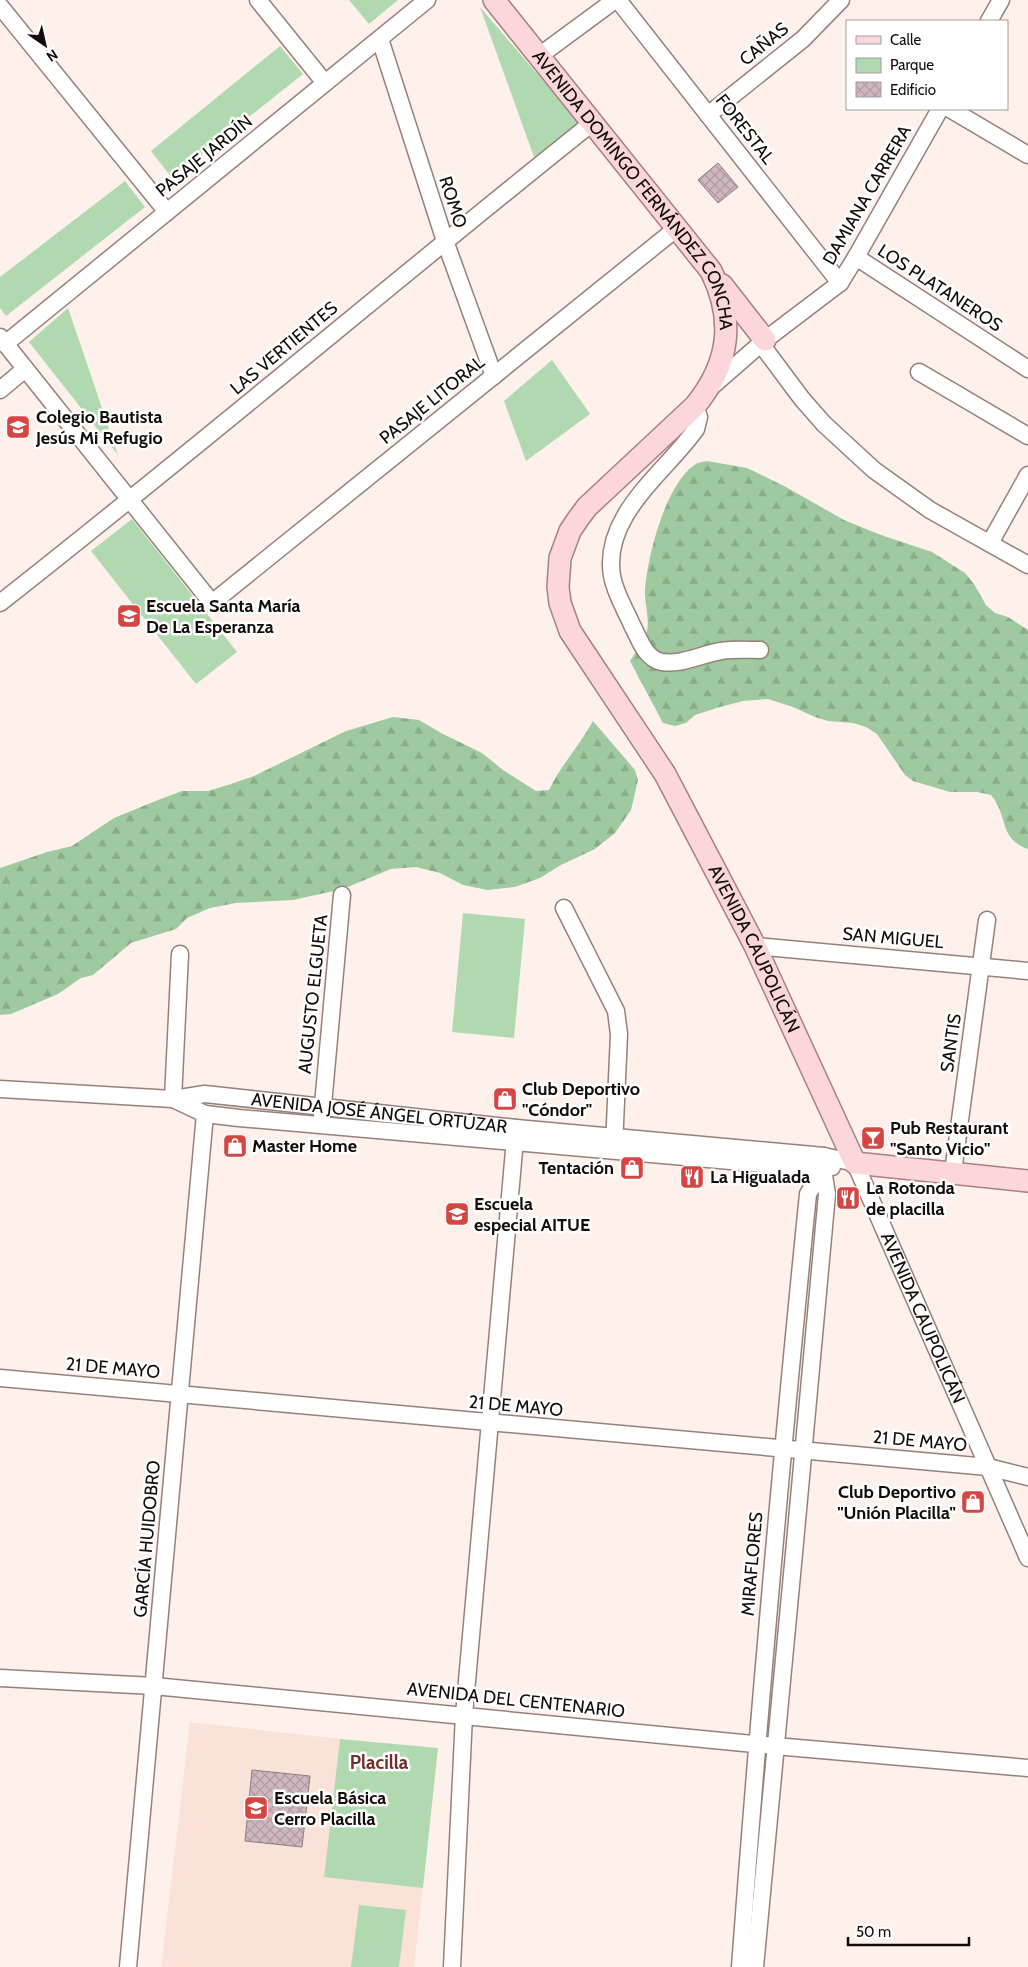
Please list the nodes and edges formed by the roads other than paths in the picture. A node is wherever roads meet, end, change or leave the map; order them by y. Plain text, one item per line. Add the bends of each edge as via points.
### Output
1 (258, 0) edge
2 (428, 0) edge
3 (494, 0) edge
4 (617, 0) edge
5 (841, 0) edge
6 (1002, 0) edge
7 (0, 6) edge
8 (990, 20) edge
9 (380, 38) junction
10 (539, 56) junction
11 (325, 83) junction
12 (939, 110) edge
13 (952, 110) edge
14 (708, 115) junction
15 (592, 123) junction
16 (1028, 156) edge
17 (167, 212) junction
18 (677, 228) junction
19 (444, 241) junction
20 (856, 257) junction
21 (711, 271) junction
22 (840, 283) junction
23 (2, 340) edge
24 (763, 342) junction
25 (25, 369) junction
26 (1028, 369) edge
27 (918, 372) dead end
28 (494, 376) junction
29 (0, 390) edge
30 (701, 398) junction
31 (1028, 436) edge
32 (1028, 475) edge
33 (130, 501) junction
34 (990, 543) junction
35 (1028, 565) edge
36 (0, 603) edge
37 (760, 650) dead end
38 (342, 895) dead end
39 (564, 908) dead end
40 (987, 920) dead end
41 (755, 946) junction
42 (180, 954) dead end
43 (982, 966) junction
44 (1028, 971) edge
45 (0, 1089) edge
46 (173, 1100) junction
47 (322, 1107) junction
48 (205, 1114) junction
49 (322, 1126) junction
50 (515, 1136) junction
51 (614, 1144) junction
52 (824, 1162) junction
53 (855, 1163) junction
54 (952, 1172) junction
55 (1028, 1181) edge
56 (0, 1378) edge
57 (180, 1394) junction
58 (489, 1424) junction
59 (782, 1449) junction
60 (805, 1451) junction
61 (988, 1467) junction
62 (1028, 1477) edge
63 (1028, 1558) edge
64 (0, 1678) edge
65 (154, 1686) junction
66 (464, 1715) junction
67 (757, 1744) junction
68 (775, 1746) junction
69 (1028, 1768) edge
70 (128, 1967) edge
71 (452, 1967) edge
72 (740, 1967) edge
73 (755, 1967) edge

1 - 11 street
2 - 9 street, PASAJE JARDÍN
3 - 10 main road, AVENIDA DOMINGO FERNÁNDEZ CONCHA
4 - 10 street
4 - 14 street, FORESTAL
5 - 14 street, CAÑAS via 802,39
6 - 8 street
7 - 17 street
9 - 11 street, PASAJE JARDÍN
9 - 19 street, ROMO
10 - 15 main road, AVENIDA DOMINGO FERNÁNDEZ CONCHA
11 - 17 street, PASAJE JARDÍN
12 - 20 street, DAMIANA CARRERA
13 - 16 street
14 - 22 street, FORESTAL
15 - 18 main road, AVENIDA DOMINGO FERNÁNDEZ CONCHA
15 - 19 street, LAS VERTIENTES
17 - 23 street, PASAJE JARDÍN
18 - 21 main road, AVENIDA DOMINGO FERNÁNDEZ CONCHA
18 - 28 street, PASAJE LITORAL
19 - 28 street, ROMO
19 - 33 street, LAS VERTIENTES
20 - 22 street, DAMIANA CARRERA
20 - 26 street, LOS PLATANEROS
21 - 24 main road
21 - 30 main road, AVENIDA DOMINGO FERNÁNDEZ CONCHA via 723,301 726,333 720,365
22 - 24 street, DAMIANA CARRERA
23 - 25 street
24 - 30 street, DAMIANA CARRERA
24 - 34 street via 824,424 868,464 930,510
25 - 29 street
25 - 33 street
27 - 31 street
28 - 33 street, PASAJE LITORAL via 212,603
30 - 37 street via 696,428 624,514 611,555 612,575 625,610 648,655 661,662 694,659 720,652
30 - 41 main road, AVENIDA CAUPOLICÁN via 587,507 570,531 558,572 560,602 570,631 665,774
32 - 34 street
33 - 36 street, LAS VERTIENTES
34 - 35 street
38 - 47 street, AUGUSTO ELGUETA
39 - 51 street via 616,1011 619,1034
40 - 43 street, SANTIS
41 - 43 street, SAN MIGUEL
41 - 53 main road, AVENIDA CAUPOLICÁN
42 - 46 street
43 - 44 street, SAN MIGUEL
43 - 54 street, SANTIS
45 - 46 street, AVENIDA JOSÉ ÁNGEL ORTÚZAR
46 - 47 street, AVENIDA JOSÉ ÁNGEL ORTÚZAR via 205,1094
46 - 48 street, AVENIDA JOSÉ ÁNGEL ORTÚZAR
47 - 49 street, AUGUSTO ELGUETA
47 - 50 street, AVENIDA JOSÉ ÁNGEL ORTÚZAR
48 - 49 street, AVENIDA JOSÉ ÁNGEL ORTÚZAR
48 - 57 street, GARCÍA HUIDOBRO
49 - 50 street, AVENIDA JOSÉ ÁNGEL ORTÚZAR
50 - 51 street, AVENIDA JOSÉ ÁNGEL ORTÚZAR
50 - 58 street
51 - 52 street, AVENIDA JOSÉ ÁNGEL ORTÚZAR
52 - 53 street, AVENIDA JOSÉ ÁNGEL ORTÚZAR
52 - 59 street, MIRAFLORES via 808,1194
52 - 60 street via 827,1194
53 - 54 main road, AVENIDA JOSÉ ÁNGEL ORTÚZAR
53 - 61 street, AVENIDA CAUPOLICÁN
54 - 55 main road, AVENIDA JOSÉ ÁNGEL ORTÚZAR
56 - 57 street, 21 DE MAYO
57 - 58 street, 21 DE MAYO
57 - 65 street, GARCÍA HUIDOBRO
58 - 59 street, 21 DE MAYO
58 - 66 street
59 - 60 street, 21 DE MAYO
59 - 67 street, MIRAFLORES
60 - 61 street, 21 DE MAYO
60 - 68 street
61 - 62 street, 21 DE MAYO
61 - 63 street, AVENIDA CAUPOLICÁN
64 - 65 street, AVENIDA DEL CENTENARIO
65 - 66 street, AVENIDA DEL CENTENARIO
65 - 70 street, GARCÍA HUIDOBRO
66 - 67 street, AVENIDA DEL CENTENARIO
66 - 71 street
67 - 68 street, AVENIDA DEL CENTENARIO
67 - 72 street, MIRAFLORES
68 - 69 street, AVENIDA DEL CENTENARIO
68 - 73 street

